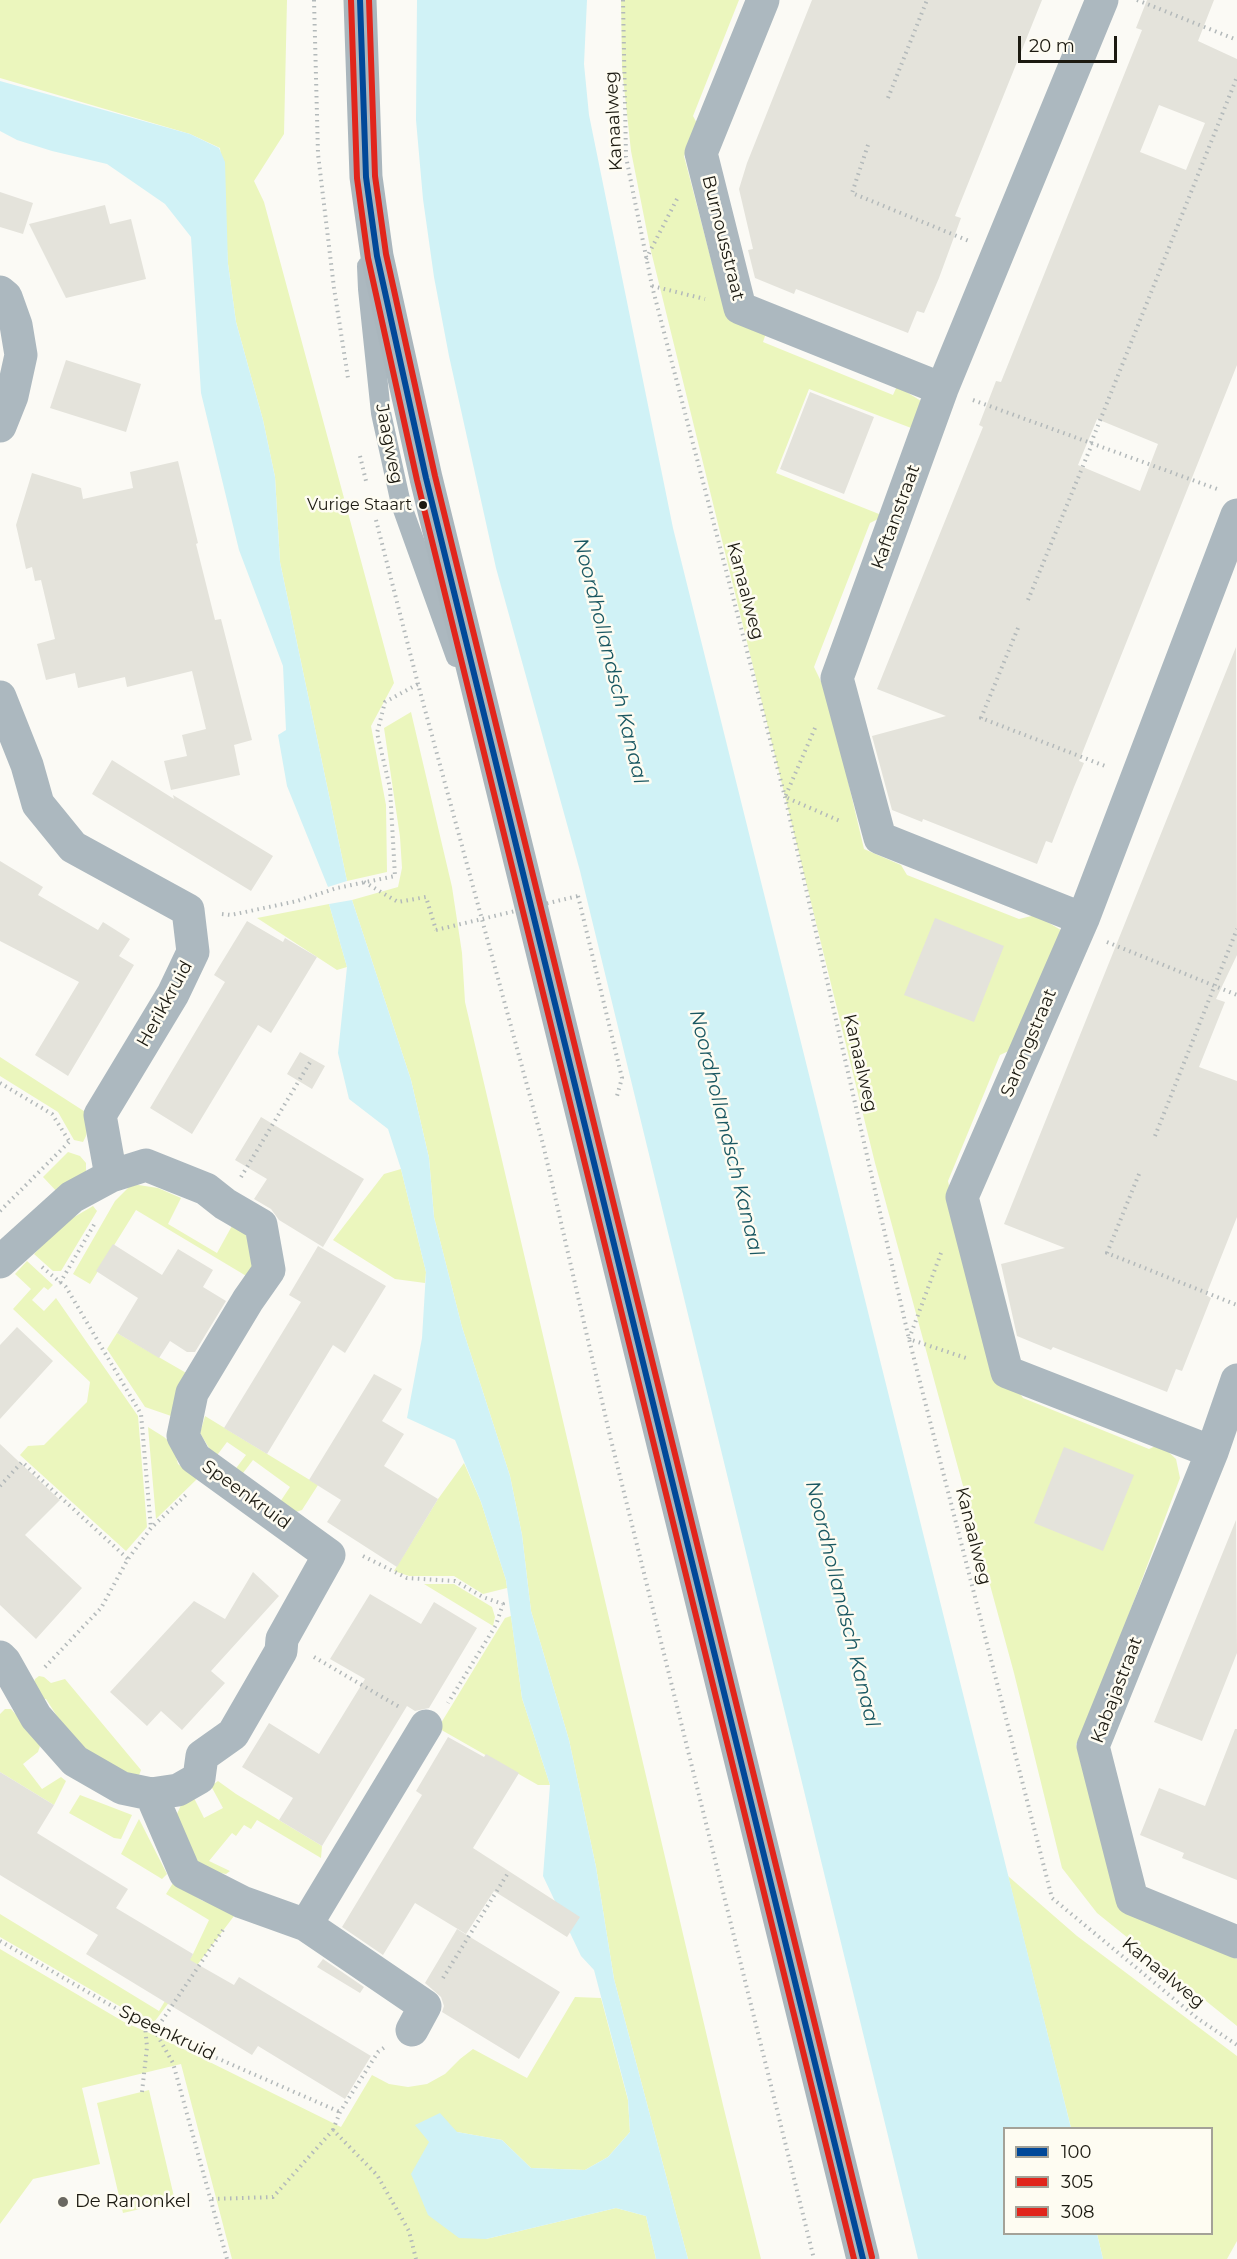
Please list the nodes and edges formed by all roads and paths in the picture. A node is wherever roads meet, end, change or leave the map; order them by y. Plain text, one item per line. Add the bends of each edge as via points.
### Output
1 (314, 0) edge
2 (360, 0) edge
3 (623, 0) edge
4 (763, 0) edge
5 (927, 0) edge
6 (1102, 0) edge
7 (1137, 0) edge
8 (1237, 40) edge
9 (1237, 77) edge
10 (888, 98) dead end
11 (868, 145) dead end
12 (701, 153) junction
13 (998, 252) junction
14 (646, 259) junction
15 (652, 286) junction
16 (0, 292) edge
17 (740, 308) junction
18 (348, 382) dead end
19 (942, 389) junction
20 (0, 426) edge
21 (1091, 443) junction
22 (359, 448) dead end
23 (368, 488) dead end
24 (1231, 504) edge
25 (375, 518) dead end
26 (1028, 600) dead end
27 (1018, 628) dead end
28 (837, 678) junction
29 (418, 684) junction
30 (0, 697) edge
31 (1137, 778) junction
32 (785, 797) junction
33 (880, 838) junction
34 (363, 882) junction
35 (188, 910) junction
36 (1080, 924) junction
37 (1237, 929) edge
38 (1214, 986) junction
39 (1237, 995) edge
40 (312, 1059) dead end
41 (0, 1083) edge
42 (616, 1096) dead end
43 (1155, 1136) dead end
44 (69, 1142) junction
45 (1139, 1174) dead end
46 (111, 1176) junction
47 (225, 1204) junction
48 (0, 1211) edge
49 (942, 1251) dead end
50 (0, 1262) edge
51 (1237, 1305) edge
52 (909, 1339) junction
53 (1007, 1372) junction
54 (1237, 1380) edge
55 (1212, 1452) junction
56 (212, 1470) junction
57 (0, 1486) edge
58 (151, 1528) junction
59 (329, 1555) junction
60 (128, 1559) junction
61 (282, 1639) junction
62 (0, 1657) edge
63 (18, 1688) junction
64 (426, 1726) junction
65 (151, 1794) junction
66 (508, 1873) dead end
67 (242, 1902) junction
68 (306, 1925) junction
69 (0, 1941) edge
70 (1237, 1942) edge
71 (418, 2018) junction
72 (145, 2025) junction
73 (155, 2031) junction
74 (1237, 2045) edge
75 (142, 2092) dead end
76 (340, 2112) junction
77 (333, 2130) junction
78 (212, 2199) junction
79 (227, 2259) edge
80 (416, 2259) edge
81 (814, 2259) edge
82 (862, 2259) edge

1 - 18 path via 318,154
2 - 82 main road, Jaagweg via 366,177 377,256 426,478
3 - 14 path, Kanaalweg via 626,157
4 - 12 street, Burnousstraat
5 - 10 path
6 - 13 street, Kaftanstraat
7 - 8 path
9 - 21 path
11 - 13 path via 852,193
12 - 14 path
12 - 17 street, Burnousstraat
13 - 19 street, Kaftanstraat
14 - 15 path, Kanaalweg
15 - 17 path
15 - 32 path, Kanaalweg
16 - 20 street via 6,297 16,325 21,355
17 - 19 street, Burnousstraat
19 - 21 path
19 - 28 street, Kaftanstraat
21 - 24 path
21 - 26 path
22 - 23 path
24 - 31 street, Sarongstraat
25 - 29 path
27 - 31 path via 981,718
28 - 32 path
28 - 33 street
29 - 34 path via 385,702 377,733 390,788 395,876
29 - 81 path via 543,1144 610,1436
30 - 35 street via 38,804 73,847
31 - 36 street, Sarongstraat
32 - 33 path
32 - 52 path, Kanaalweg
33 - 36 street
34 - 35 path via 231,915
34 - 42 path, bridge via 398,902 426,897 436,930 578,896 622,1078
35 - 46 street, Herikkruid via 193,952 173,994 100,1115
36 - 38 path
36 - 53 street, Sarongstraat via 962,1197
37 - 38 path
38 - 39 path
38 - 43 path
40 - 47 path
41 - 44 path via 52,1114
44 - 46 path
44 - 48 path
45 - 51 path via 1107,1253
46 - 47 street, Speenkruid via 146,1165 206,1189
46 - 50 street via 72,1197
46 - 58 path via 111,1197 60,1283 141,1414
47 - 56 street, Speenkruid via 261,1225 269,1270 192,1393 183,1436 195,1458
49 - 52 path
52 - 53 path
52 - 74 path, Kanaalweg via 1052,1898 1197,2018
53 - 55 street
54 - 55 street, Kabajastraat
55 - 70 street, Kabajastraat via 1093,1746 1132,1899
56 - 58 path
56 - 59 street, Speenkruid
57 - 60 path via 22,1462
58 - 60 path
59 - 61 street
59 - 64 path via 337,1543 407,1578 455,1581 503,1604 496,1625 435,1723
60 - 63 path via 101,1608 45,1668
61 - 64 path
61 - 65 street via 281,1651 233,1734 202,1756 199,1778 178,1790
62 - 63 street
63 - 65 street via 36,1717 75,1761 122,1788
64 - 68 street
65 - 67 street via 185,1873
66 - 71 path
67 - 68 street
67 - 73 path
68 - 71 street
69 - 72 path, Speenkruid
71 - 76 path via 378,2052
72 - 73 path, Speenkruid
72 - 75 path
73 - 76 path, Speenkruid
73 - 78 path via 173,2063
76 - 77 path
77 - 78 path via 273,2198
77 - 80 path via 377,2175 409,2231
78 - 79 path

